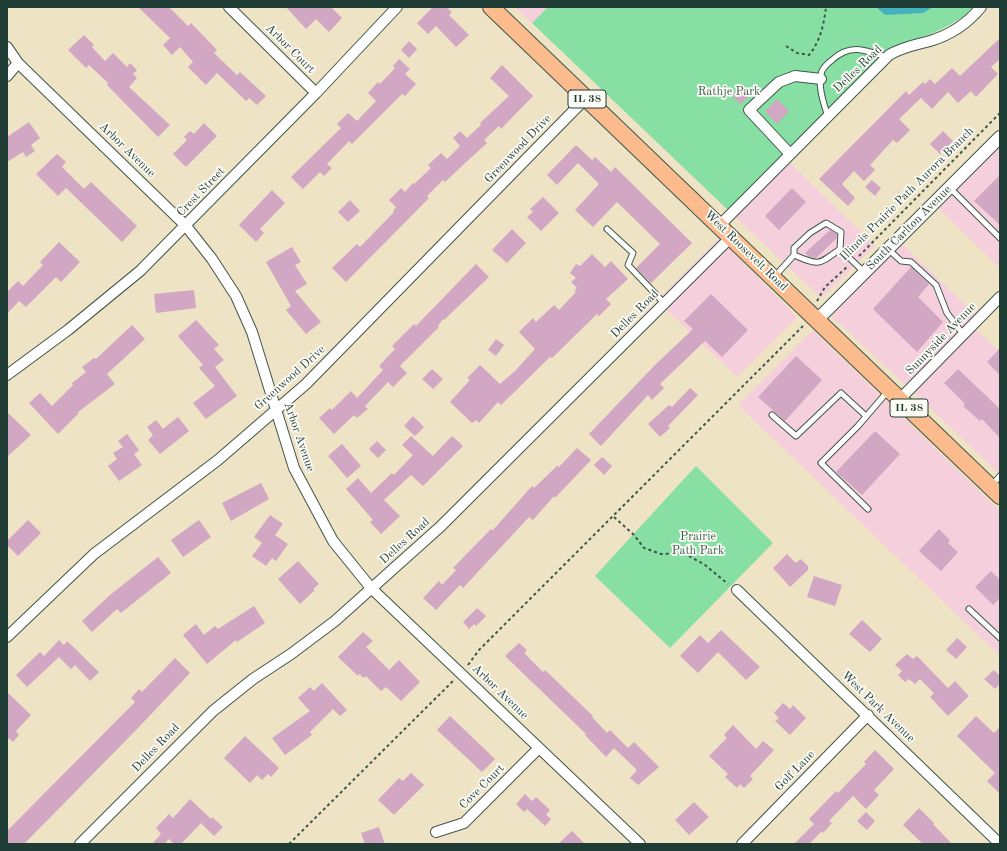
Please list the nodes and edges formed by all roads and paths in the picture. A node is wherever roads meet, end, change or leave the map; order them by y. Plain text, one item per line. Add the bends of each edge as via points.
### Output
1 (229, 7) edge
2 (397, 7) edge
3 (491, 7) edge
4 (826, 7) edge
5 (981, 7) edge
6 (786, 46) dead end
7 (7, 47) edge
8 (887, 58) junction
9 (18, 63) junction
10 (7, 76) edge
11 (821, 79) junction
12 (316, 93) junction
13 (586, 98) junction
14 (1000, 113) edge
15 (828, 117) junction
16 (998, 142) edge
17 (790, 154) junction
18 (949, 188) junction
19 (186, 226) junction
20 (607, 229) dead end
21 (725, 232) junction
22 (1000, 238) edge
23 (840, 249) junction
24 (888, 249) junction
25 (794, 254) junction
26 (853, 262) junction
27 (865, 272) junction
28 (773, 277) junction
29 (825, 287) dead end
30 (1000, 296) edge
31 (664, 304) junction
32 (818, 320) junction
33 (802, 328) dead end
34 (963, 334) junction
35 (7, 375) edge
36 (895, 394) junction
37 (275, 409) junction
38 (772, 415) dead end
39 (866, 416) junction
40 (997, 486) edge
41 (868, 509) dead end
42 (614, 517) junction
43 (371, 588) junction
44 (737, 590) joint
45 (969, 609) dead end
46 (7, 637) edge
47 (1000, 638) edge
48 (462, 673) junction
49 (868, 715) junction
50 (539, 748) junction
51 (436, 832) dead end
52 (80, 844) edge
53 (289, 844) edge
54 (640, 844) edge
55 (742, 844) edge
56 (1000, 844) edge

1 - 12 street, Arbor Court
2 - 12 street, Crest Street
3 - 13 main road, West Roosevelt Road / IL 38
4 - 6 path via 822,30 815,48 809,55 797,53
5 - 8 street, Delles Road via 952,31 940,37 899,48
7 - 9 street, Arbor Avenue
8 - 11 lane via 860,49 848,49 839,53 829,63 821,74
8 - 15 street, Delles Road
9 - 10 street
9 - 19 street, Arbor Avenue
11 - 15 lane via 821,95
11 - 17 street via 795,76 780,82 749,110
12 - 19 street, Crest Street
13 - 21 main road, West Roosevelt Road / IL 38
13 - 37 street, Greenwood Drive via 306,384
14 - 26 path, Illinois Prairie Path Aurora Branch
15 - 17 street, Delles Road
16 - 18 street, South Carlton Avenue
17 - 21 street, Delles Road
18 - 22 lane
18 - 24 street, South Carlton Avenue
19 - 35 street, Crest Street via 102,304
19 - 37 street, Arbor Avenue via 236,296 258,347
20 - 31 lane via 633,253 628,265
21 - 28 main road, West Roosevelt Road / IL 38
21 - 31 street, Delles Road
23 - 25 lane via 821,263 812,263
23 - 25 lane via 841,232 826,223 794,248
23 - 26 lane
24 - 27 street, South Carlton Avenue
24 - 34 lane via 901,261 911,262 936,285 947,313
25 - 28 lane
26 - 27 lane
26 - 29 path, Illinois Prairie Path Aurora Branch
27 - 32 street, South Carlton Avenue
28 - 32 main road, West Roosevelt Road / IL 38
30 - 34 street, Sunnyside Avenue
31 - 43 street, Delles Road via 488,481
32 - 36 main road, West Roosevelt Road / IL 38
33 - 42 path
34 - 36 street, Sunnyside Avenue
36 - 39 lane
36 - 40 main road, West Roosevelt Road / IL 38
37 - 43 street, Arbor Avenue via 294,468 313,506 333,541
37 - 46 street, Greenwood Drive via 218,460 94,554
38 - 39 lane via 796,436 841,393
39 - 41 lane via 821,463
42 - 44 path via 644,548 661,554 684,553 705,565
42 - 48 path via 480,650
43 - 48 street, Arbor Avenue
43 - 52 street, Delles Road via 311,639 253,679 213,711
44 - 49 street, West Park Avenue
45 - 47 lane
48 - 50 street, Arbor Avenue
48 - 53 path
49 - 55 street, Golf Lane
49 - 56 street, West Park Avenue
50 - 51 street, Cove Court via 464,823
50 - 54 street, Arbor Avenue

